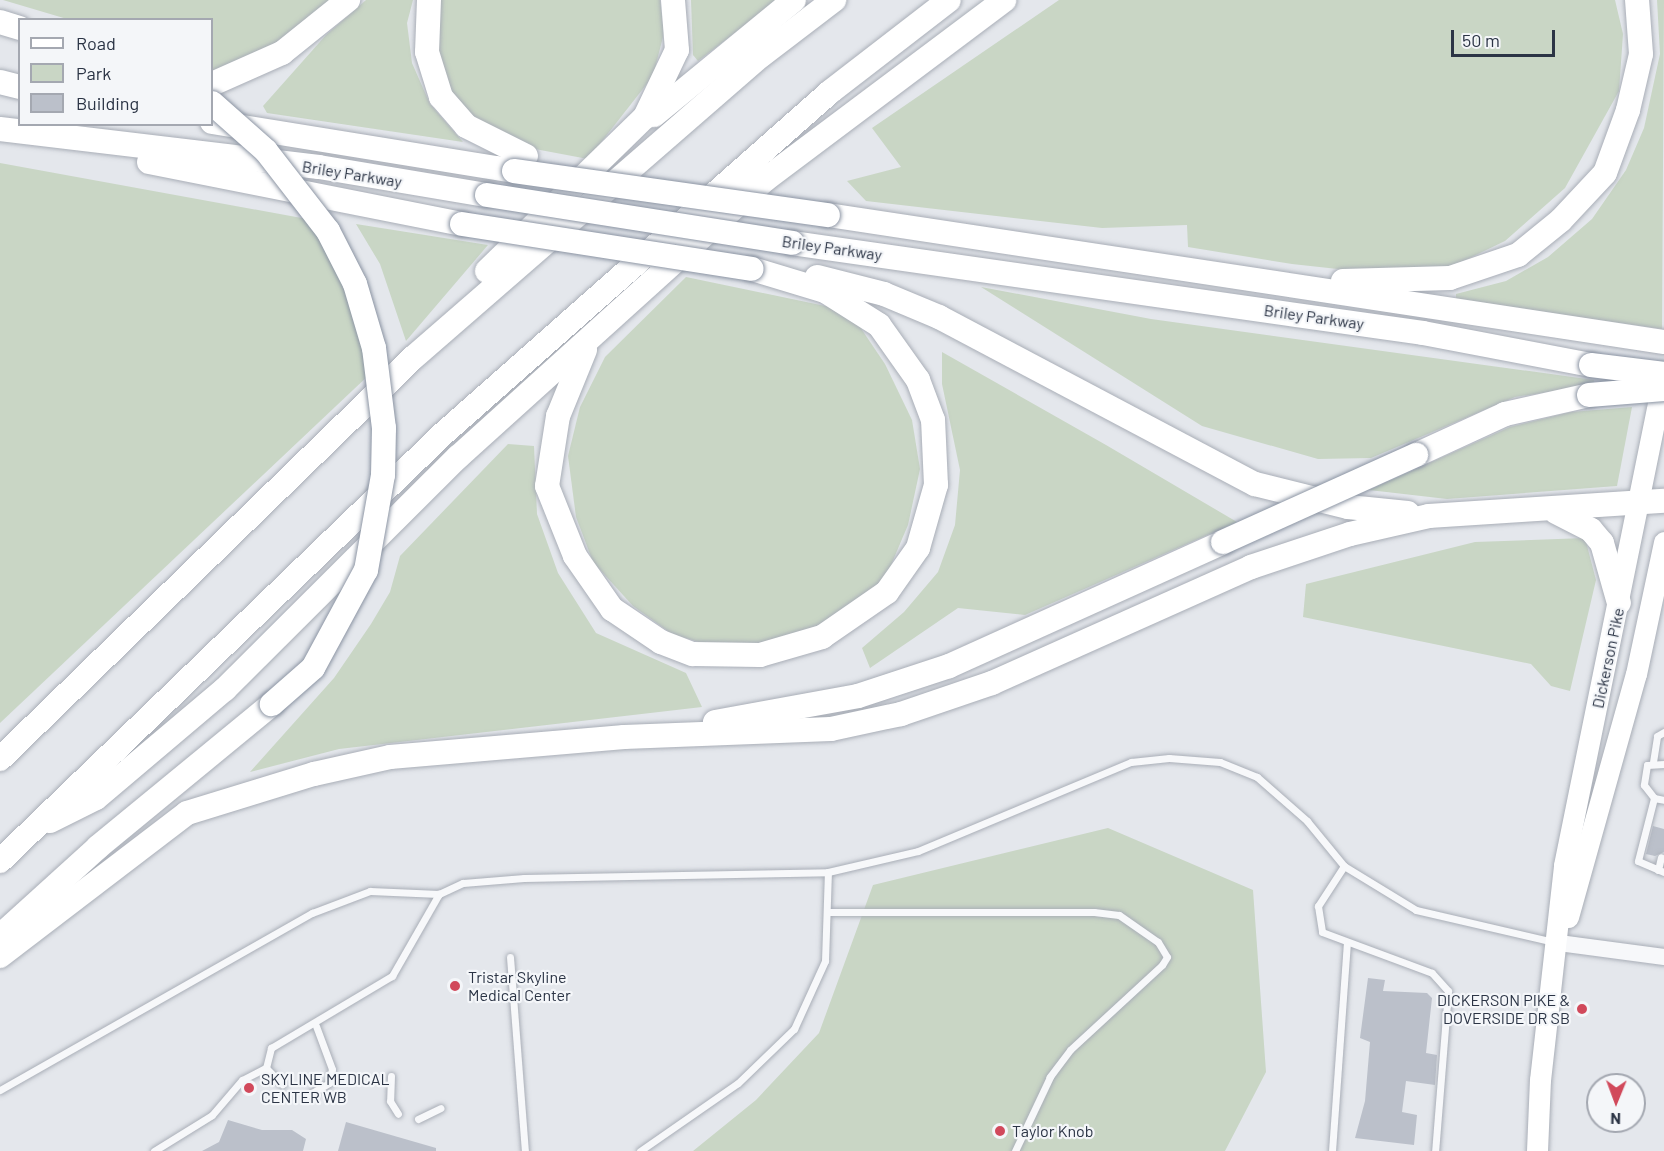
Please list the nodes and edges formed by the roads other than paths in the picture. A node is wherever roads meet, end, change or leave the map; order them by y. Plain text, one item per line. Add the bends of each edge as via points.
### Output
1 (348, 0) edge
2 (429, 0) edge
3 (673, 0) edge
4 (794, 0) edge
5 (834, 0) edge
6 (949, 0) edge
7 (1004, 0) edge
8 (1637, 0) edge
9 (0, 22) edge
10 (18, 27) edge
11 (0, 82) edge
12 (213, 84) edge
13 (18, 86) edge
14 (213, 104) edge
15 (213, 122) edge
16 (3, 130) edge
17 (609, 154) junction
18 (520, 163) junction
19 (752, 269) junction
20 (1232, 277) junction
21 (622, 310) junction
22 (1664, 342) edge
23 (414, 357) junction
24 (1664, 374) edge
25 (1664, 389) edge
26 (1652, 501) edge
27 (1556, 512) junction
28 (1429, 516) junction
29 (1664, 542) edge
30 (1619, 603) junction
31 (1664, 732) edge
32 (624, 737) junction
33 (0, 759) edge
34 (1653, 762) junction
35 (1664, 764) edge
36 (1654, 798) junction
37 (1664, 800) edge
38 (34, 828) junction
39 (1661, 857) dead end
40 (0, 861) edge
41 (1344, 866) junction
42 (1661, 871) edge
43 (828, 872) junction
44 (439, 894) junction
45 (827, 912) junction
46 (0, 936) edge
47 (1559, 943) junction
48 (1347, 944) junction
49 (0, 956) edge
50 (510, 957) dead end
51 (1664, 957) edge
52 (316, 1026) junction
53 (266, 1068) junction
54 (391, 1076) dead end
55 (282, 1084) dead end
56 (0, 1090) edge
57 (310, 1094) dead end
58 (441, 1108) dead end
59 (398, 1114) dead end
60 (418, 1119) dead end
61 (154, 1151) edge
62 (525, 1151) edge
63 (640, 1151) edge
64 (1015, 1151) edge
65 (1332, 1151) edge
66 (1435, 1151) edge
67 (1537, 1151) edge

1 - 12 highway via 282,53
2 - 18 highway via 427,52 441,97 466,126
3 - 17 highway via 677,50 666,84 645,117
4 - 17 highway
5 - 23 highway via 762,55
6 - 38 highway via 830,92 444,433
7 - 21 highway via 766,179
8 - 20 highway via 1641,54 1605,173 1518,255 1423,282
9 - 10 highway
11 - 13 highway
14 - 46 highway, bridge via 266,151 328,231 355,284 374,348 384,428 383,475 366,570 313,668 98,847
15 - 18 highway, Briley Parkway
16 - 19 highway, bridge via 38,144 462,224
16 - 24 highway, Briley Parkway, bridge via 319,167 792,243 1423,333 1591,365
17 - 23 highway via 489,269
18 - 20 highway, Briley Parkway, bridge via 651,189
19 - 21 highway via 825,291 879,325 918,380 933,420 937,456 929,521 904,572 844,625 795,648 724,656 693,654 661,642 612,609 575,556 547,486 551,448 570,380 585,350
19 - 28 highway via 839,282 939,317 1255,484 1348,507
20 - 22 highway, Briley Parkway
21 - 38 highway via 458,458 225,689 96,798
23 - 33 highway
24 - 26 main road, Dickerson Pike
25 - 32 highway, bridge via 1588,395 1505,414 949,666 858,696
26 - 27 highway
26 - 30 main road, Dickerson Pike
27 - 28 highway
27 - 30 highway via 1591,530 1602,543
28 - 32 highway via 1350,534 1251,567 992,683 901,714 831,729
29 - 47 main road, Dickerson Pike via 1597,823
30 - 47 main road, Dickerson Pike via 1564,865
31 - 34 lane via 1657,736
32 - 49 highway via 390,756 187,813
34 - 35 lane
34 - 36 lane via 1647,765 1644,785
36 - 37 lane
36 - 42 lane via 1638,861
38 - 40 highway
39 - 42 lane
41 - 43 lane via 1307,821 1257,777 1220,762 1169,758 1131,762 918,851
41 - 47 lane via 1416,909
41 - 48 lane via 1324,895 1318,916 1327,937
43 - 44 lane via 524,878 463,884
43 - 45 lane
44 - 52 lane via 392,976
44 - 56 lane via 370,891 312,913
45 - 63 lane via 825,961 794,1029 738,1083
45 - 64 lane via 1094,912 1119,915 1158,942 1167,957 1162,965 1070,1050 1050,1077
47 - 51 street
47 - 67 main road, Dickerson Pike via 1540,1080
48 - 65 lane
48 - 66 lane via 1432,973 1446,984 1451,1009
50 - 62 lane
52 - 53 lane via 271,1048
52 - 57 lane via 332,1069 329,1083
53 - 55 lane
53 - 61 lane via 242,1080 212,1115
54 - 59 lane via 390,1101
58 - 60 lane

